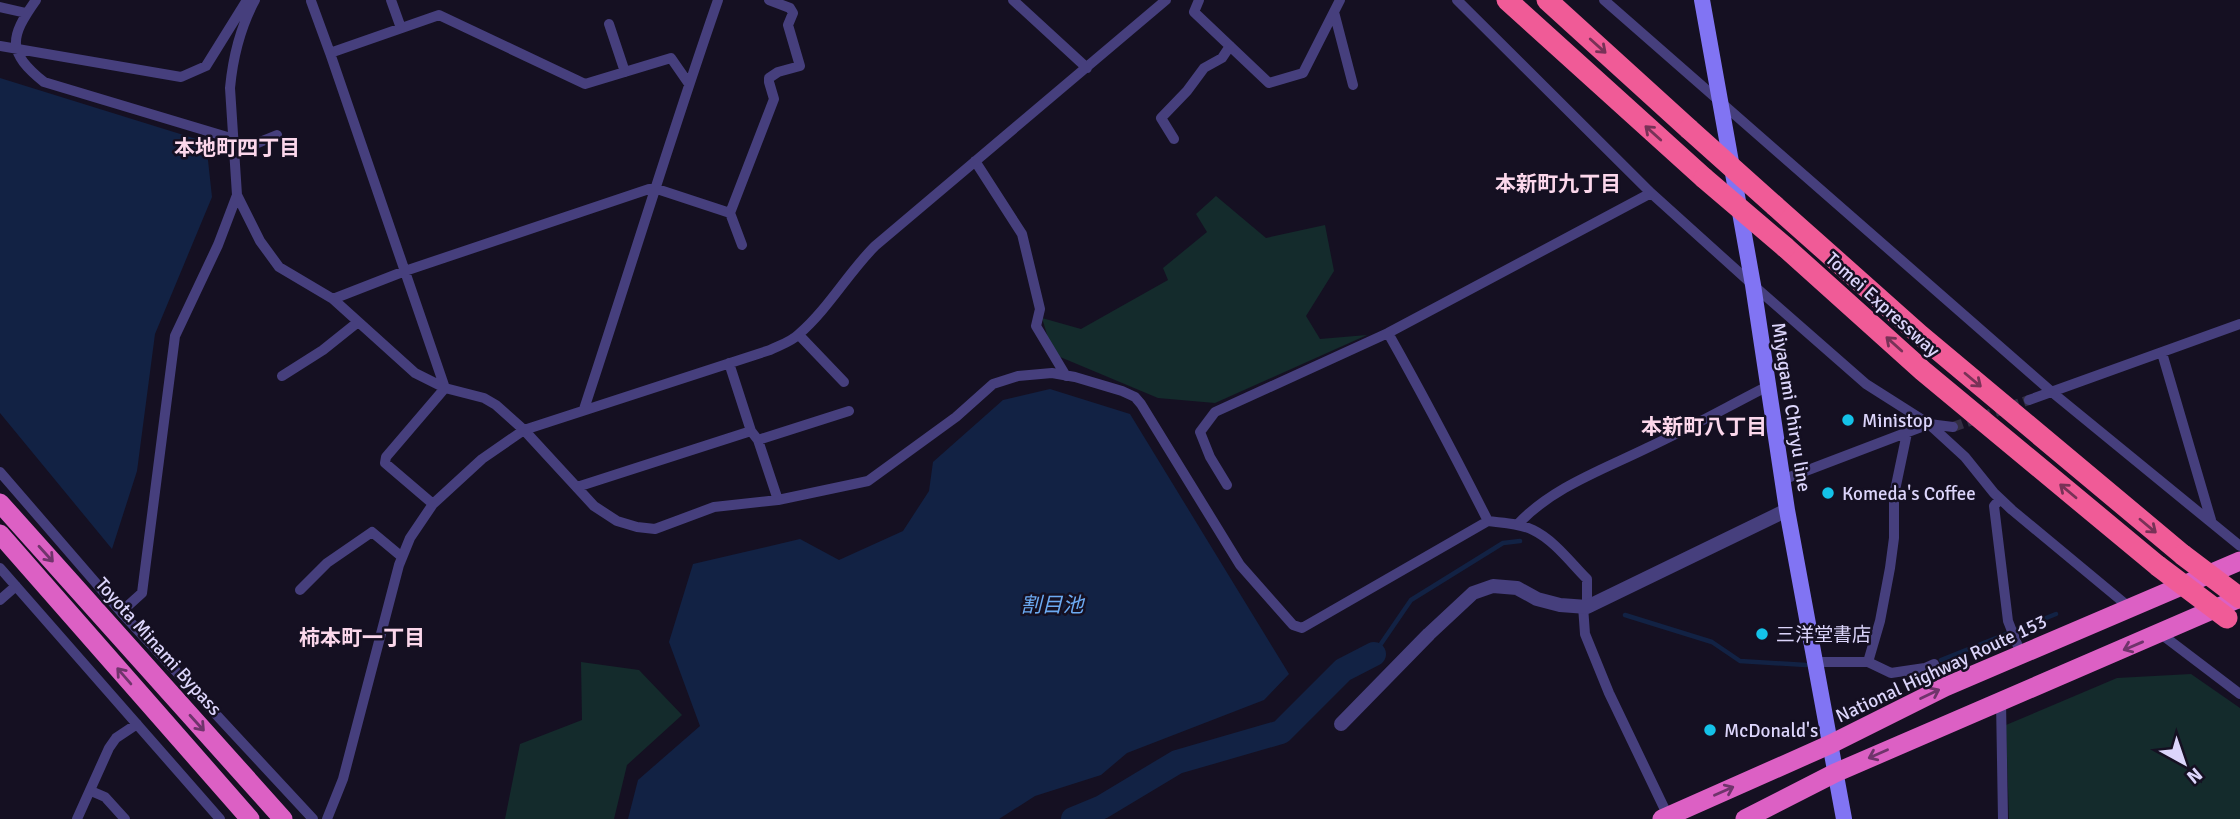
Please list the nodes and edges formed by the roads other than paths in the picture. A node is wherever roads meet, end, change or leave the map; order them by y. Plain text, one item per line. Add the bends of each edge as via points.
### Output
1 (36, 0) edge
2 (247, 0) edge
3 (255, 0) edge
4 (391, 0) edge
5 (718, 0) edge
6 (768, 0) edge
7 (1013, 0) edge
8 (1199, 0) edge
9 (1340, 0) edge
10 (1457, 0) edge
11 (1507, 0) edge
12 (1547, 0) edge
13 (1604, 0) edge
14 (1702, 0) edge
15 (311, 1) edge
16 (1162, 1) edge
17 (0, 7) edge
18 (1334, 12) junction
19 (26, 13) junction
20 (609, 24) dead end
21 (401, 28) junction
22 (0, 46) edge
23 (1230, 46) junction
24 (16, 49) junction
25 (330, 53) junction
26 (1087, 68) junction
27 (625, 72) junction
28 (689, 84) junction
29 (1353, 85) dead end
30 (1721, 104) junction
31 (277, 135) dead end
32 (1174, 139) dead end
33 (235, 144) junction
34 (975, 162) junction
35 (657, 188) junction
36 (1651, 192) junction
37 (237, 195) junction
38 (730, 213) junction
39 (742, 245) dead end
40 (405, 271) junction
41 (1753, 285) junction
42 (333, 299) junction
43 (358, 322) junction
44 (2240, 324) edge
45 (1388, 333) junction
46 (799, 335) junction
47 (2162, 353) junction
48 (729, 363) junction
49 (282, 376) dead end
50 (1066, 376) junction
51 (844, 382) dead end
52 (1768, 386) junction
53 (445, 388) junction
54 (2053, 393) junction
55 (2029, 400) tunnel mouth
56 (584, 409) junction
57 (849, 411) dead end
58 (1929, 424) junction
59 (1953, 427) tunnel mouth
60 (524, 430) junction
61 (751, 431) junction
62 (1908, 433) junction
63 (758, 440) junction
64 (0, 472) edge
65 (1782, 480) junction
66 (1227, 485) dead end
67 (577, 487) junction
68 (2000, 499) junction
69 (778, 500) junction
70 (0, 503) edge
71 (433, 504) junction
72 (1787, 510) junction
73 (2211, 520) junction
74 (1488, 521) junction
75 (1517, 525) junction
76 (0, 534) edge
77 (2240, 546) edge
78 (402, 557) junction
79 (2240, 561) edge
80 (0, 568) edge
81 (16, 586) junction
82 (300, 590) dead end
83 (2240, 598) edge
84 (0, 600) edge
85 (1585, 607) junction
86 (2129, 607) junction
87 (121, 612) junction
88 (2233, 623) edge
89 (2161, 634) junction
90 (2021, 654) junction
91 (1815, 662) junction
92 (1868, 662) junction
93 (1934, 664) dead end
94 (2240, 694) edge
95 (2001, 701) junction
96 (137, 724) junction
97 (1341, 724) dead end
98 (1831, 744) junction
99 (1835, 773) junction
100 (91, 791) junction
101 (1665, 817) edge
102 (1750, 817) edge
103 (77, 819) edge
104 (125, 819) edge
105 (220, 819) edge
106 (250, 819) edge
107 (283, 819) edge
108 (313, 819) edge
109 (327, 819) edge
110 (1844, 819) edge
111 (2003, 819) edge

1 - 19 street
2 - 24 street via 206,66 181,77
3 - 33 street via 234,52 230,88
4 - 21 street
5 - 28 street
6 - 38 street via 793,13 788,25 800,66 769,78 774,99
7 - 26 street
8 - 23 street via 1195,12
9 - 18 street
10 - 36 street
88 -> 11 highway, Tomei Expressway, bridge via 1923,371
12 -> 83 highway, Tomei Expressway, bridge via 1920,335
13 - 30 street
14 - 30 main road, Miyagami Chiryu line
15 - 25 street
16 - 26 street
17 - 19 street
18 - 23 street via 1303,73 1269,83
18 - 29 street
19 - 24 street via 15,38
20 - 27 street
21 - 25 street
21 - 27 street via 439,15 585,84
22 - 24 street
23 - 32 street via 1222,58 1204,68 1161,118
24 - 33 street via 20,60 44,82
25 - 40 street
26 - 34 street
27 - 28 street via 671,58
28 - 35 street
30 - 41 main road, Miyagami Chiryu line
30 - 54 street
31 - 33 street via 248,147
33 - 37 street
34 - 46 street via 875,246
34 - 50 street via 1022,234 1041,309 1036,326
35 - 38 street
35 - 40 street
35 - 56 street
36 - 41 street
36 - 45 street
37 - 42 street via 260,242 279,267
37 - 87 street via 175,336 142,593
38 - 39 street
40 - 42 street
40 - 53 street
41 - 52 main road, Miyagami Chiryu line
41 - 58 street via 1866,384
42 - 43 street
43 - 49 street
43 - 53 street via 415,373
44 - 47 street
45 - 66 street via 1215,412 1200,432
45 - 74 street
46 - 48 street
46 - 51 street
47 - 54 street
47 - 73 street
48 - 56 street
48 - 61 street
50 - 69 street via 1018,376 993,384 956,418 868,481
50 - 74 street via 1135,397 1240,565 1293,625 1302,628
52 - 65 main road, Miyagami Chiryu line
52 - 75 street via 1605,467 1533,508
53 - 60 street via 484,398
53 - 71 street via 385,463
54 - 55 street
54 - 73 street
56 - 60 street
57 - 63 street
58 - 59 street
58 - 62 street
58 - 68 street
60 - 67 street
60 - 71 street via 482,459
61 - 63 street
61 - 67 street
62 - 65 street
62 - 92 street via 1894,495 1890,568
63 - 69 street
64 - 87 street
65 - 72 main road, Miyagami Chiryu line
67 - 69 street via 617,521 655,529 713,507
68 - 86 street
68 - 90 street via 1994,506 2008,621
70 -> 107 highway, Toyota Minami Bypass
71 - 78 street
72 - 85 street
72 - 91 main road, Miyagami Chiryu line
73 - 77 street
74 - 75 street
75 - 85 street via 1551,542 1587,579
106 -> 76 highway
78 - 82 street via 372,533 327,562
78 - 109 street via 343,779
79 - 86 highway, National Highway Route 153
80 - 81 street
81 - 84 street
81 - 96 street
83 - 89 highway
85 - 97 street via 1537,599 1517,588 1493,586 1473,593
85 - 101 street via 1585,634
86 - 90 highway, National Highway Route 153
87 - 108 street
89 - 94 street
89 -> 95 highway
98 -> 90 highway, National Highway Route 153
91 - 92 street
91 - 98 main road, Miyagami Chiryu line
92 - 93 street via 1891,673
95 -> 99 highway
95 - 111 street
96 - 100 street via 109,748
96 - 105 street
98 - 99 main road, Miyagami Chiryu line
101 -> 98 highway, National Highway Route 153
99 - 102 highway
99 - 110 main road, Miyagami Chiryu line
100 - 103 street
100 - 104 street via 111,802

